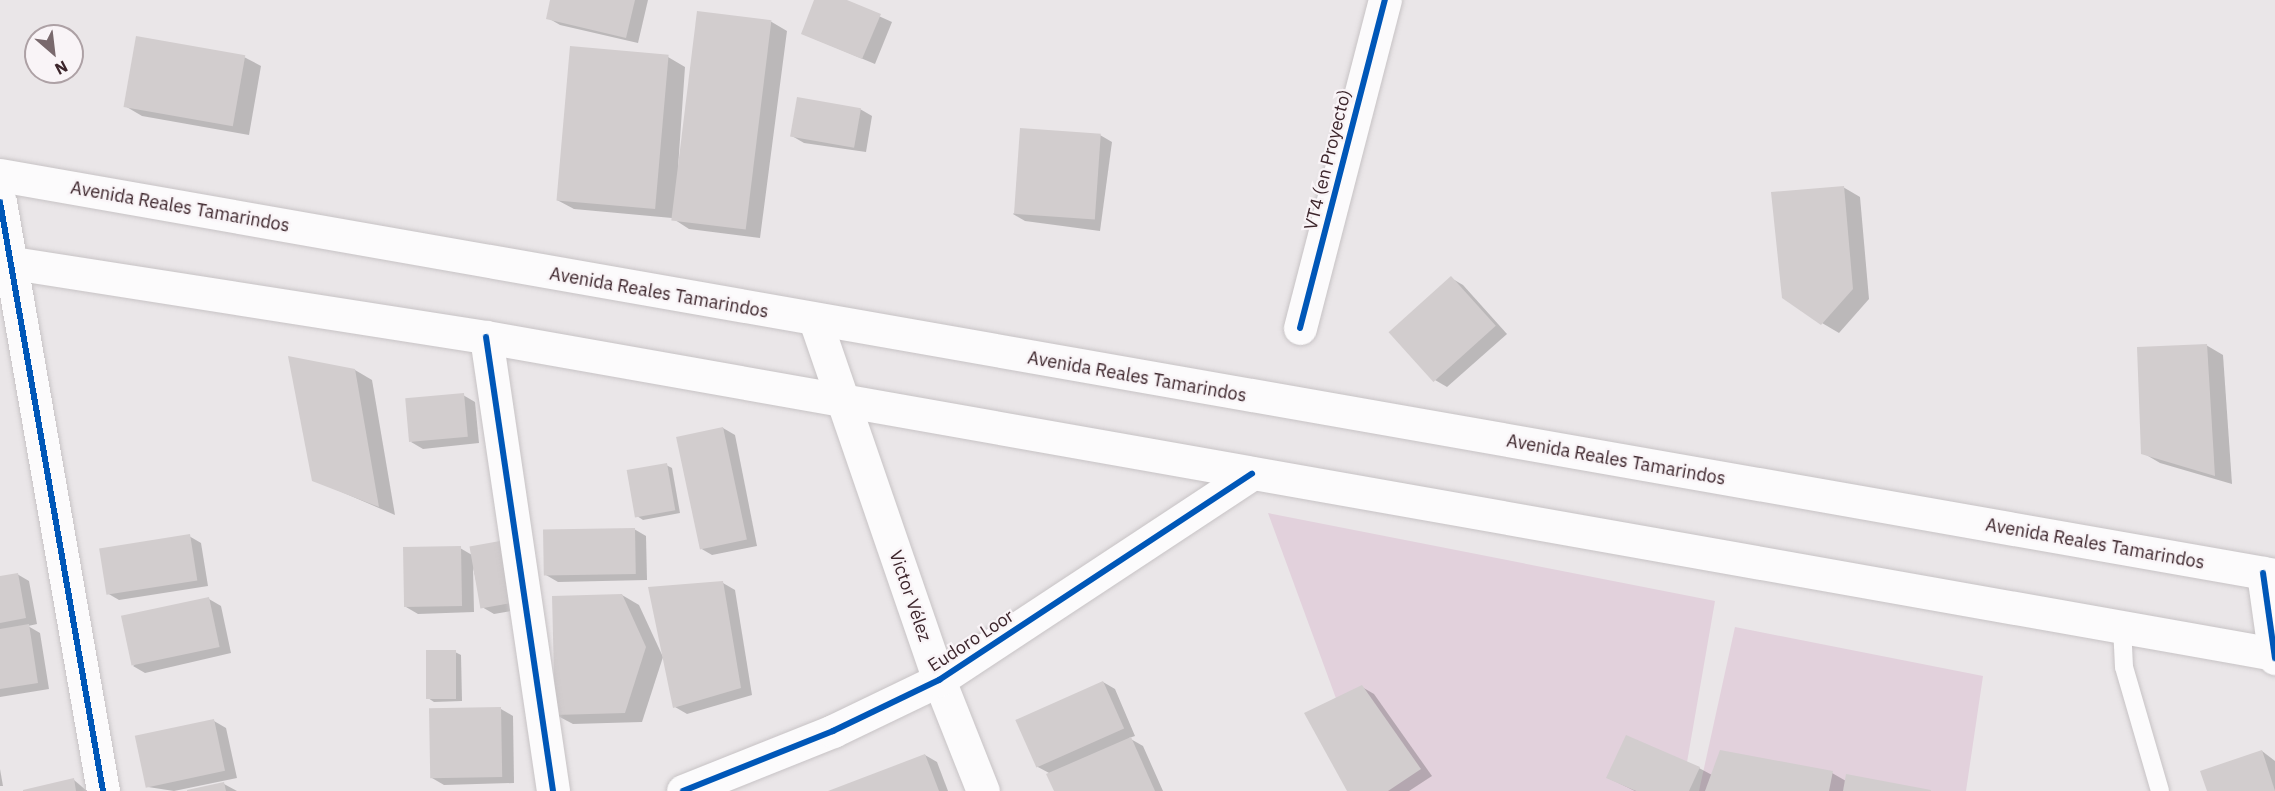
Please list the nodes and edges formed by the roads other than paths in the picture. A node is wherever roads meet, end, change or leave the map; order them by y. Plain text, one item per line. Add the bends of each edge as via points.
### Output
1 (1385, 0) edge
2 (0, 175) edge
3 (0, 202) edge
4 (5, 262) edge
5 (814, 321) junction
6 (1300, 328) dead end
7 (486, 337) junction
8 (842, 399) junction
9 (1252, 474) junction
10 (2269, 574) edge
11 (2122, 626) junction
12 (2274, 655) edge
13 (939, 680) junction
14 (103, 791) edge
15 (553, 791) edge
16 (683, 791) edge
17 (983, 791) edge
18 (2160, 791) edge

1 - 6 main road, VT4 (en Proyecto)
2 - 5 main road, Avenida Reales Tamarindos
3 - 4 main road
4 - 7 main road
4 - 14 main road
5 - 8 main road, Victor Vélez
5 - 10 main road, Avenida Reales Tamarindos
7 - 8 main road
7 - 15 main road
8 - 9 main road
8 - 13 main road, Victor Vélez
9 - 11 main road
9 - 13 main road, Eudoro Loor
10 - 12 main road
11 - 12 main road
11 - 18 lane via 2124,667
13 - 16 main road, Eudoro Loor via 833,731
13 - 17 main road, Victor Vélez

